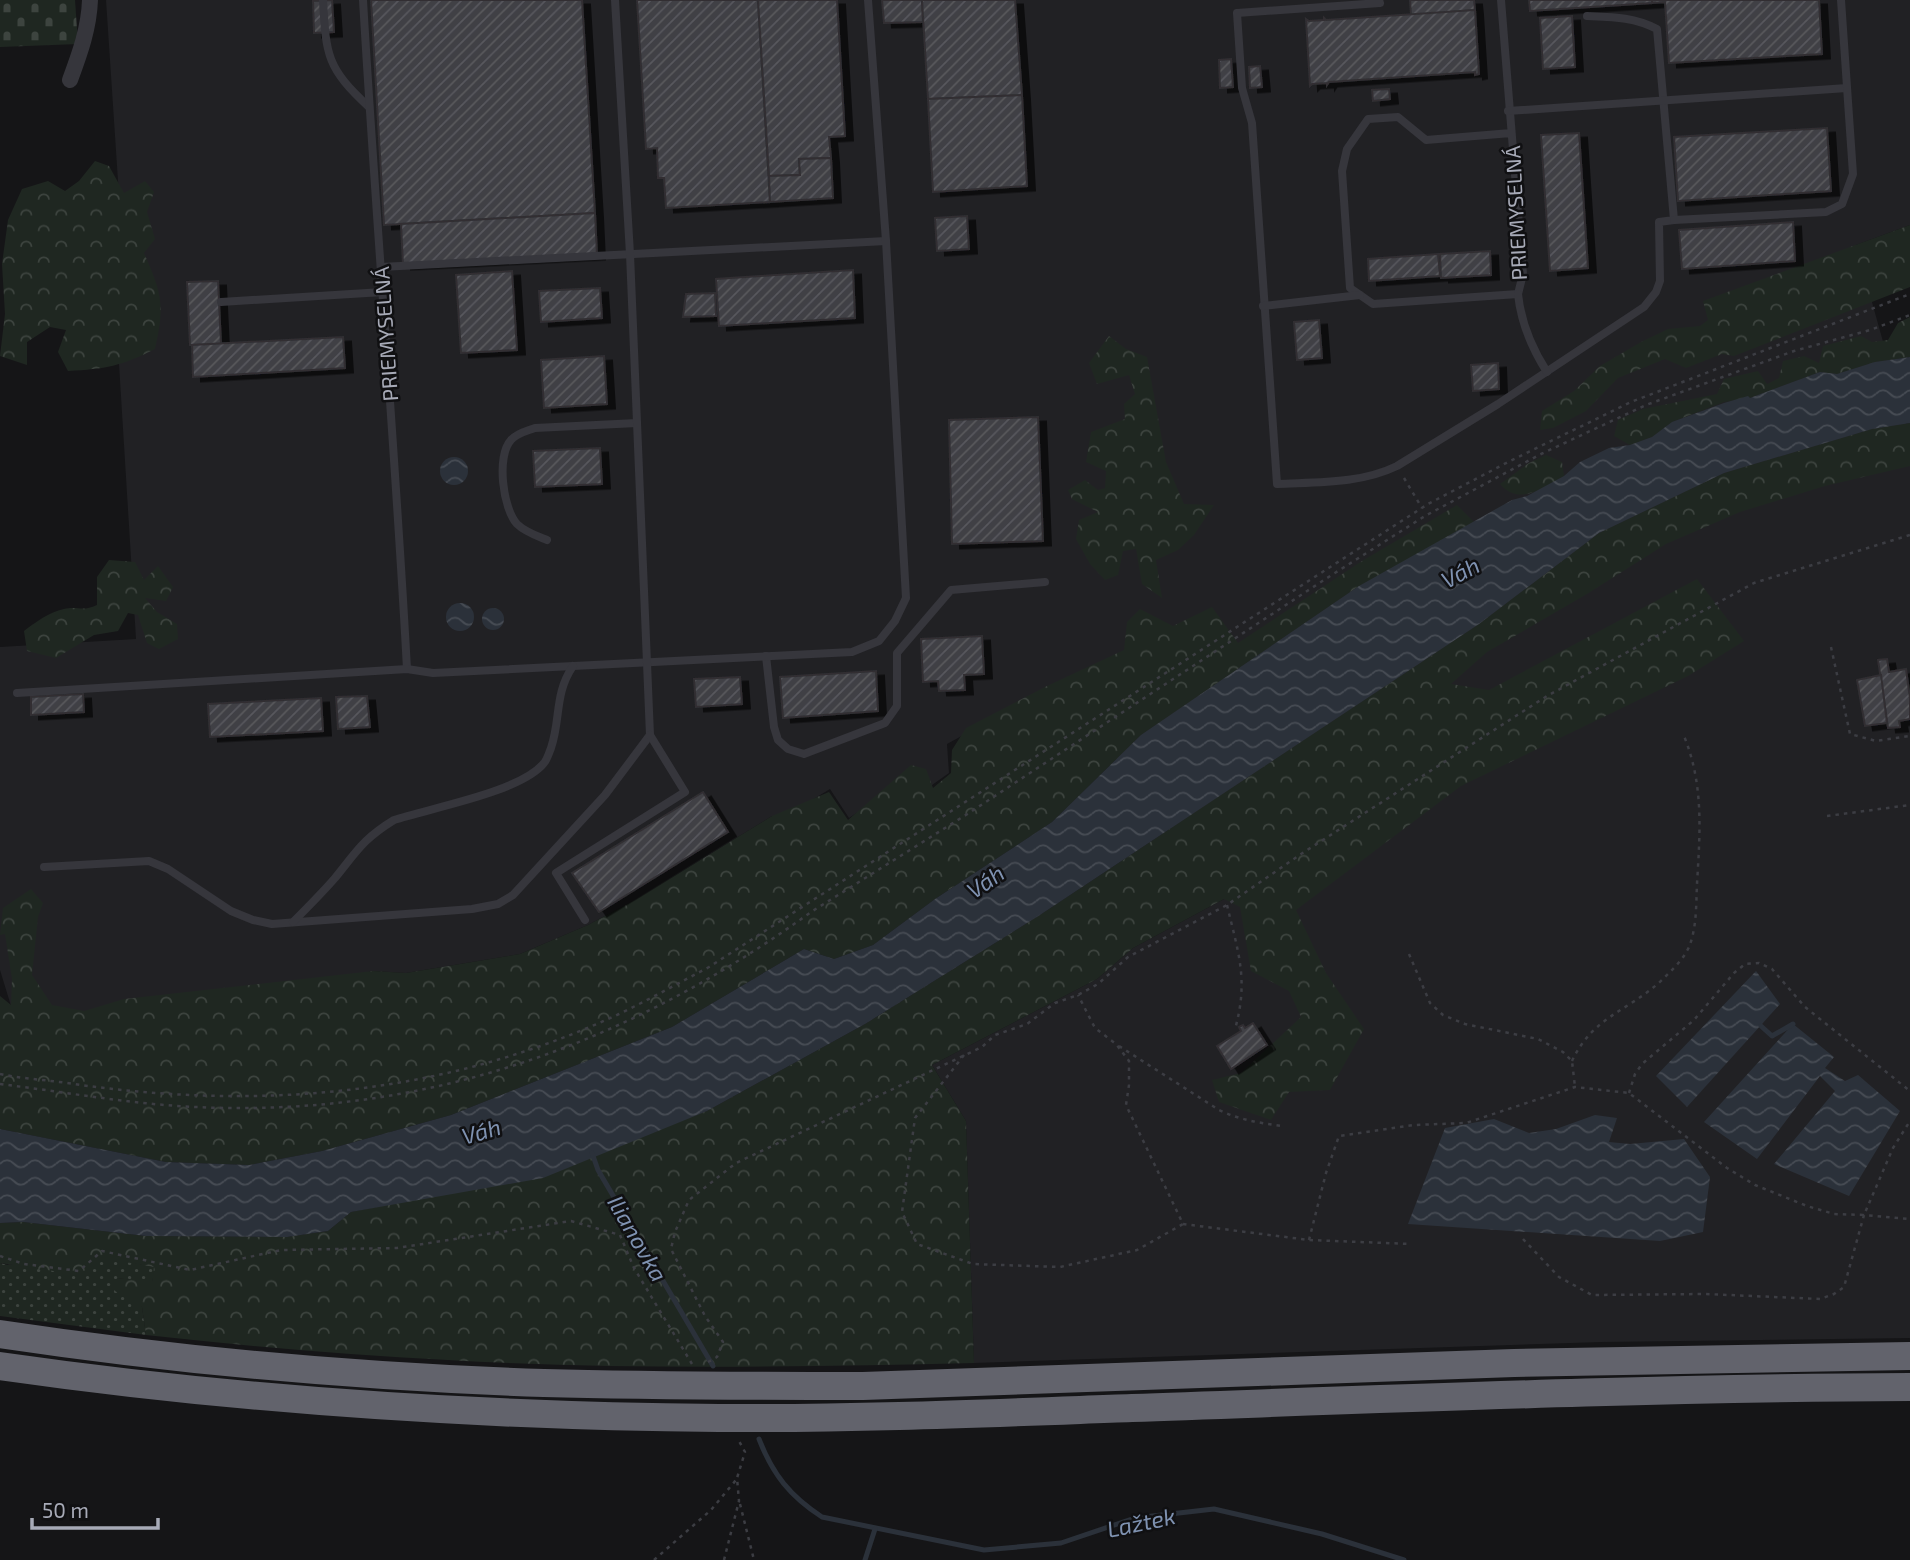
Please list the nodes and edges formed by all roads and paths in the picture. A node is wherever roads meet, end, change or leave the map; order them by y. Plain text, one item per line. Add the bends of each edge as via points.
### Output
1 (90, 0) edge
2 (323, 0) edge
3 (363, 0) edge
4 (615, 0) edge
5 (868, 0) edge
6 (1380, 0) edge
7 (1501, 0) edge
8 (1841, 0) edge
9 (1587, 16) dead end
10 (70, 80) dead end
11 (1847, 88) junction
12 (1663, 101) junction
13 (369, 107) junction
14 (1508, 111) junction
15 (1511, 132) junction
16 (1674, 220) junction
17 (886, 241) junction
18 (630, 254) junction
19 (381, 267) junction
20 (383, 292) junction
21 (1518, 294) junction
22 (1910, 294) edge
23 (1360, 295) junction
24 (221, 302) dead end
25 (1263, 306) junction
26 (1910, 315) edge
27 (1547, 372) junction
28 (637, 423) junction
29 (1397, 466) junction
30 (1422, 508) junction
31 (1910, 536) edge
32 (547, 540) dead end
33 (1045, 582) dead end
34 (1830, 647) dead end
35 (766, 656) junction
36 (648, 663) junction
37 (573, 666) junction
38 (407, 669) junction
39 (17, 693) dead end
40 (650, 735) junction
41 (1684, 736) dead end
42 (1910, 736) edge
43 (1910, 806) edge
44 (1827, 816) dead end
45 (44, 867) dead end
46 (1227, 905) junction
47 (584, 920) dead end
48 (293, 922) junction
49 (1409, 954) dead end
50 (1078, 995) junction
51 (1235, 1029) dead end
52 (1116, 1044) junction
53 (966, 1052) junction
54 (1572, 1060) junction
55 (0, 1074) edge
56 (0, 1084) edge
57 (1575, 1087) junction
58 (1910, 1091) edge
59 (1629, 1093) junction
60 (1910, 1121) edge
61 (1282, 1126) dead end
62 (1864, 1215) junction
63 (1910, 1219) edge
64 (1183, 1224) junction
65 (1523, 1239) dead end
66 (1309, 1240) junction
67 (1411, 1244) dead end
68 (0, 1256) edge
69 (0, 1334) edge
70 (1910, 1356) edge
71 (0, 1366) edge
72 (699, 1373) junction
73 (1910, 1387) edge
74 (738, 1438) dead end
75 (737, 1478) junction
76 (739, 1501) junction
77 (653, 1560) edge
78 (724, 1560) edge
79 (754, 1560) edge

1 - 10 street
2 - 13 lane via 329,55 348,87
3 - 13 lane, PRIEMYSELNÁ
4 - 18 lane
5 - 17 lane
6 - 25 lane via 1237,13 1242,88 1252,124
7 - 14 lane, PRIEMYSELNÁ
8 - 11 lane
9 - 12 lane via 1641,21 1657,29
11 - 12 lane
11 - 16 lane via 1853,174 1842,204 1826,212
12 - 14 lane
12 - 16 lane
13 - 19 lane, PRIEMYSELNÁ
14 - 15 lane, PRIEMYSELNÁ
15 - 21 lane, PRIEMYSELNÁ via 1522,274
15 - 23 lane, PRIEMYSELNÁ via 1426,140 1398,117 1368,119 1347,149 1342,171 1350,288
16 - 27 lane via 1659,222 1660,281 1651,300
17 - 18 lane
17 - 35 lane via 906,598 895,621 870,645 852,652
18 - 19 lane
18 - 28 lane
19 - 20 lane, PRIEMYSELNÁ
20 - 24 lane
20 - 38 lane, PRIEMYSELNÁ
21 - 23 lane, PRIEMYSELNÁ via 1373,304
21 - 27 lane via 1530,343
22 - 30 path via 1631,401
23 - 25 lane
25 - 29 lane via 1277,484 1353,480
26 - 56 path via 1773,358 1646,405 1425,516 781,934 671,1000 595,1036 500,1071 419,1090 316,1106 193,1107
27 - 29 lane
28 - 32 lane via 535,428 511,440 503,468 509,511 517,524
28 - 36 lane
29 - 30 path
30 - 55 path via 709,967 560,1038 431,1076 322,1094 186,1096
31 - 46 path via 1754,583 1547,696
33 - 35 lane via 951,590 897,653 897,706 885,723 804,754 778,740
34 - 42 path via 1850,734 1876,741
35 - 36 lane
36 - 37 lane
36 - 40 lane
37 - 38 lane via 433,673
37 - 48 lane via 563,681 544,763 501,789 382,827 362,842
38 - 39 lane
40 - 47 lane via 685,792 556,873
40 - 48 lane via 605,795 513,895 498,904
41 - 54 path via 1693,757 1701,805 1695,928 1677,965 1659,983 1592,1029
43 - 44 path
45 - 48 lane via 149,861 231,911 272,924
46 - 50 path via 1128,957
46 - 51 path via 1244,988
49 - 54 path via 1430,1003 1443,1015 1538,1039
50 - 52 path via 1096,1028
50 - 53 path
52 - 61 path via 1219,1110
52 - 64 path via 1129,1061 1126,1105
53 - 64 path via 915,1118 902,1212 917,1244 973,1264 1060,1267 1136,1250
53 - 72 path via 736,1163 689,1200 671,1249 723,1342 717,1357
54 - 57 path
57 - 59 path
57 - 66 path via 1466,1123 1339,1136
58 - 59 path via 1805,1007 1772,969 1759,963 1745,964 1734,973 1693,1020 1642,1064
59 - 62 path via 1755,1185 1807,1206
60 - 62 path
62 - 63 path
62 - 65 path via 1844,1287 1820,1299 1592,1295 1559,1277
64 - 66 path
66 - 67 path
68 - 72 path via 79,1271 102,1251 190,1270 281,1250 397,1248 571,1221 620,1235 634,1268
69 - 72 highway via 231,1363 387,1375 544,1383
70 - 72 highway via 1619,1360 876,1386 761,1386
71 - 73 highway via 229,1395 387,1407 718,1418 1656,1390
74 - 75 path via 745,1452
75 - 76 path
75 - 77 path via 711,1510
76 - 78 path
76 - 79 path

